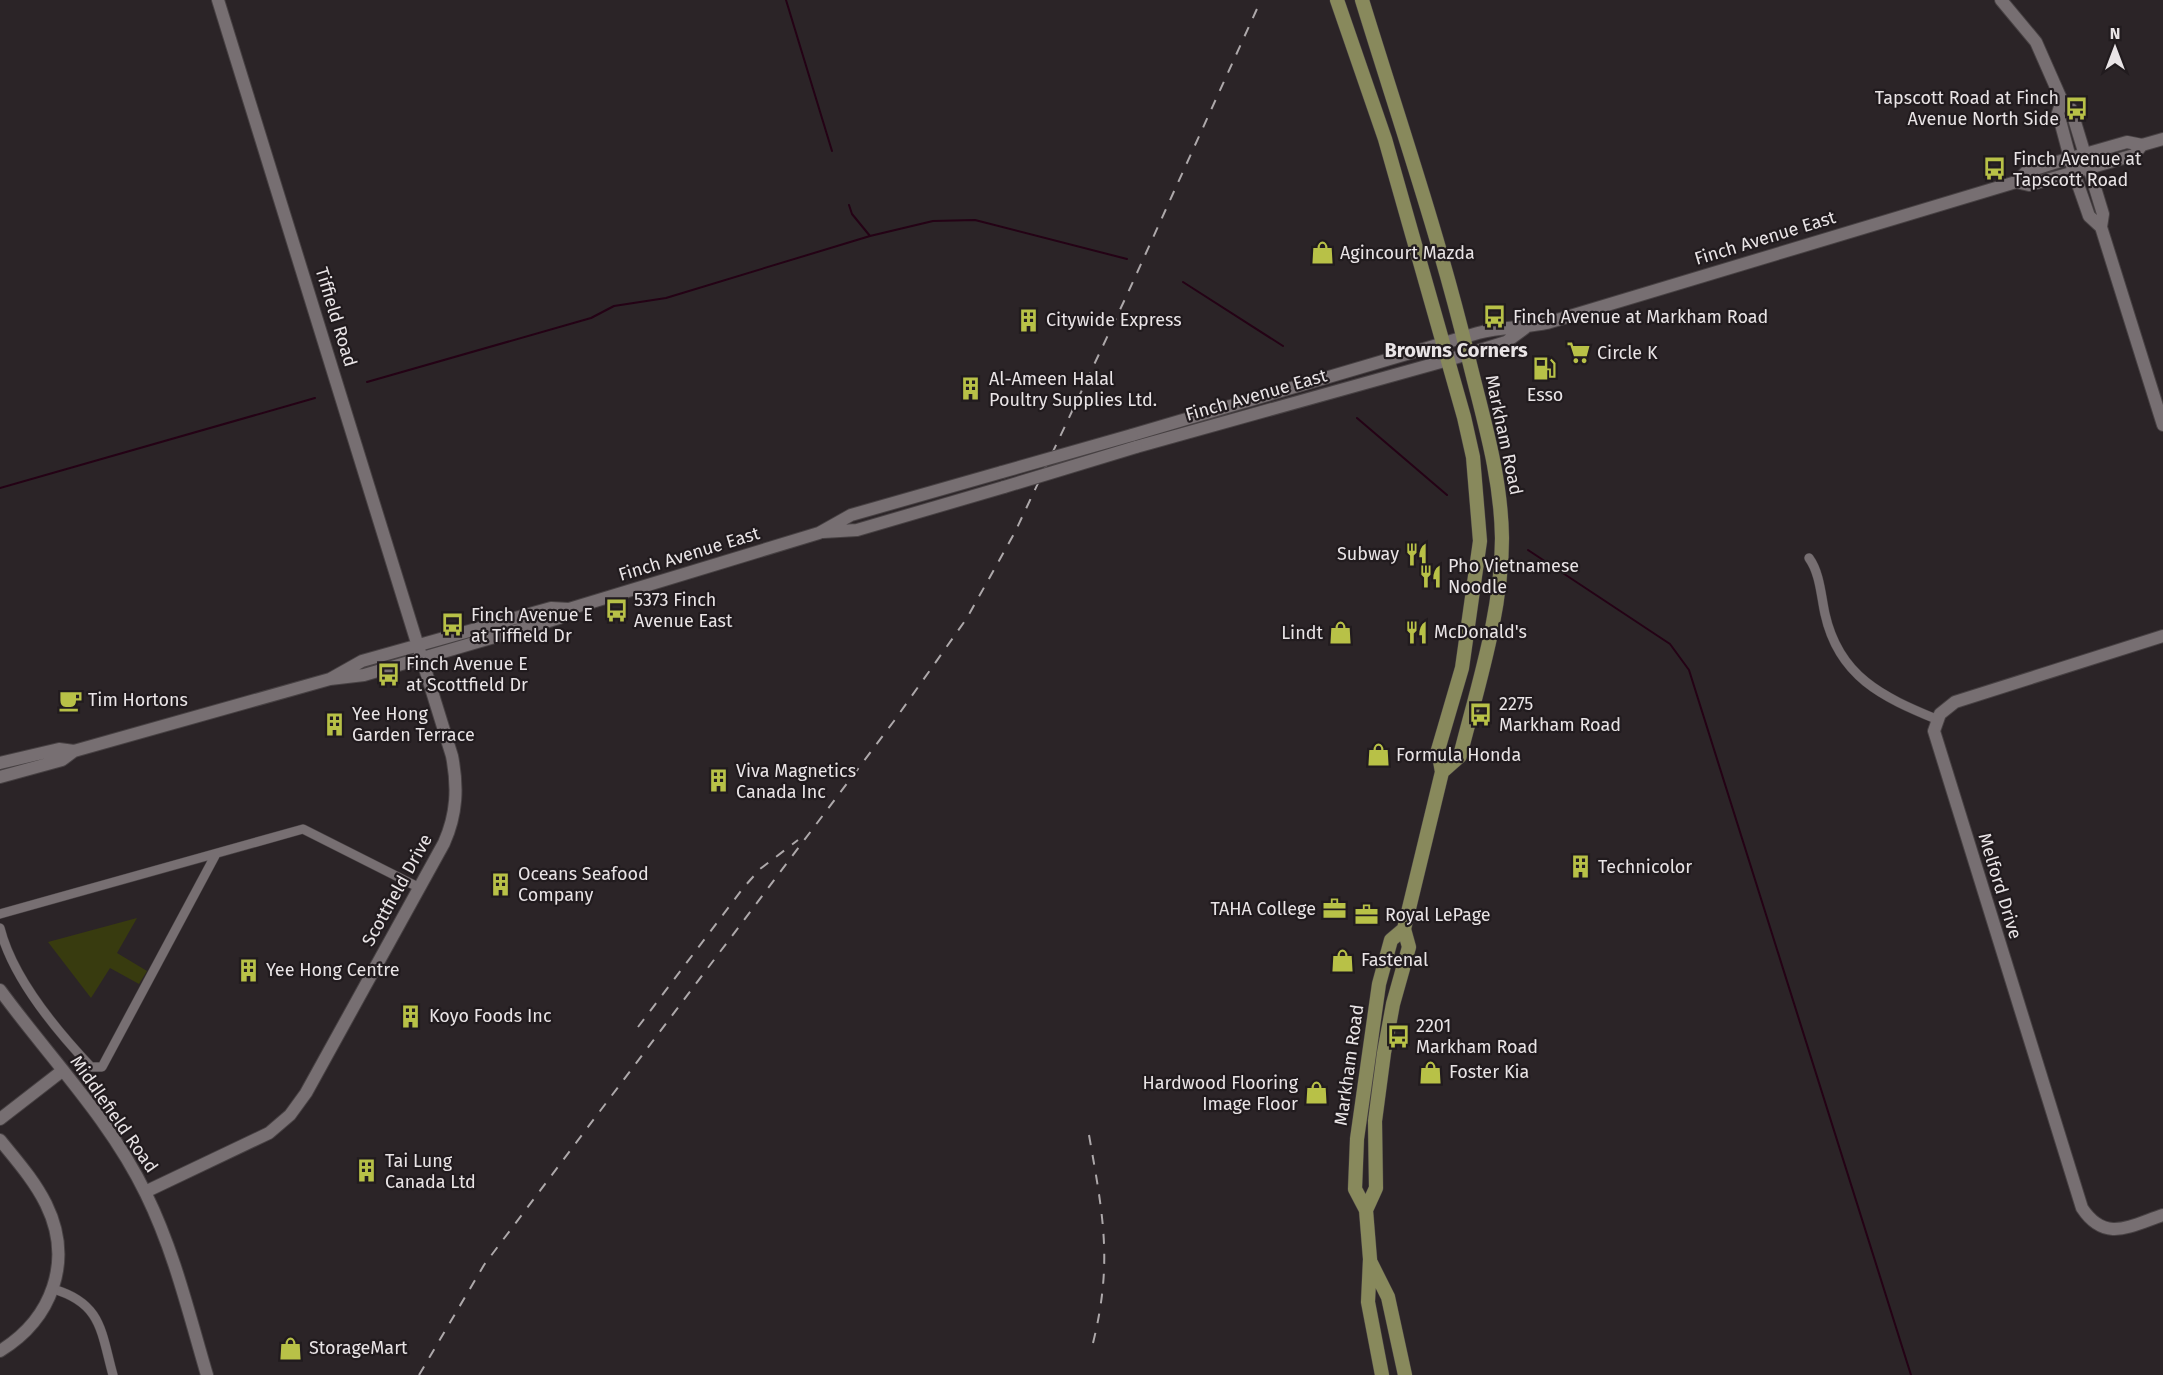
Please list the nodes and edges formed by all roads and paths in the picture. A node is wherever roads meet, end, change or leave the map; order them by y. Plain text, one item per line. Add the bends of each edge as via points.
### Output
1 (219, 0) edge
2 (1337, 0) edge
3 (1362, 0) edge
4 (2001, 0) edge
5 (2062, 101) junction
6 (2163, 139) edge
7 (2142, 145) junction
8 (2085, 154) junction
9 (2070, 158) junction
10 (2089, 168) junction
11 (2074, 173) junction
12 (2016, 182) junction
13 (2101, 227) junction
14 (1525, 328) junction
15 (1464, 338) junction
16 (1443, 344) junction
17 (1467, 353) junction
18 (1448, 360) junction
19 (2163, 425) edge
20 (1134, 441) junction
21 (819, 533) junction
22 (1809, 558) dead end
23 (569, 609) junction
24 (2163, 636) edge
25 (418, 645) junction
26 (423, 658) junction
27 (330, 679) junction
28 (1936, 719) junction
29 (74, 751) junction
30 (0, 763) edge
31 (1443, 772) junction
32 (0, 777) edge
33 (216, 854) junction
34 (420, 888) junction
35 (0, 914) edge
36 (0, 928) edge
37 (1404, 929) junction
38 (0, 990) edge
39 (62, 1071) junction
40 (0, 1119) edge
41 (0, 1140) edge
42 (146, 1192) junction
43 (1366, 1210) junction
44 (2163, 1215) edge
45 (1370, 1259) junction
46 (53, 1289) junction
47 (0, 1352) edge
48 (113, 1375) edge
49 (207, 1375) edge
50 (1382, 1375) edge
51 (1405, 1375) edge

1 - 25 main road, Tiffield Road
2 - 16 main road, Markham Road via 1385,139
3 - 15 main road, Markham Road
4 - 5 main road via 2036,42
5 - 8 main road via 2071,109
5 - 9 main road via 2058,113
6 - 7 main road, Finch Avenue East
7 - 8 main road, Finch Avenue East via 2127,142
7 - 10 main road, Finch Avenue East via 2134,155
8 - 9 main road, Finch Avenue East
8 - 10 main road
9 - 11 main road
9 - 12 main road, Finch Avenue East via 2026,172
10 - 11 main road, Finch Avenue East
10 - 13 main road via 2103,214
11 - 12 main road, Finch Avenue East via 2029,185
11 - 13 main road via 2088,216
12 - 14 main road, Finch Avenue East
13 - 19 main road
14 - 15 main road, Finch Avenue East via 1501,327
14 - 17 main road, Finch Avenue East via 1506,342
15 - 16 main road, Finch Avenue East
15 - 17 main road, Markham Road
16 - 18 main road, Markham Road
16 - 20 main road, Finch Avenue East
17 - 18 main road, Finch Avenue East
17 - 31 main road, Markham Road via 1491,444 1500,493 1502,541 1498,599 1463,745 1460,756
18 - 20 main road, Finch Avenue East
18 - 31 main road, Markham Road via 1473,457 1480,541 1462,668 1438,750
20 - 21 main road, Finch Avenue East, bridge via 1004,487 857,530
20 - 21 main road, Finch Avenue East, bridge via 1002,472 851,515
21 - 23 main road, Finch Avenue East
22 - 28 street via 1816,571 1830,634 1851,667 1867,686
23 - 25 main road, Finch Avenue East via 551,608
23 - 26 main road, Finch Avenue East via 559,618
24 - 28 main road via 1955,702
25 - 26 main road, Scottfield Drive
25 - 27 main road, Finch Avenue East via 362,661
26 - 27 main road, Finch Avenue East via 364,675
26 - 34 main road, Scottfield Drive via 457,786 450,829
27 - 29 main road, Finch Avenue East
28 - 44 main road, Melford Drive via 1934,737 2082,1208 2093,1222 2112,1230
29 - 30 main road, Finch Avenue East via 59,749
29 - 32 main road, Finch Avenue East via 62,760
31 - 37 main road, Markham Road
33 - 34 street via 303,829
33 - 35 street
33 - 36 street via 102,1067 91,1067 78,1054 15,970
34 - 42 main road, Scottfield Drive via 306,1094 290,1115 256,1141
37 - 43 main road, Markham Road via 1408,947 1393,1004 1375,1121 1376,1188
37 - 43 main road, Markham Road via 1391,940 1366,1059 1355,1189
38 - 39 main road, Middlefield Road
39 - 40 main road
39 - 42 main road, Middlefield Road via 100,1119
41 - 46 main road via 33,1180 52,1219 58,1245
42 - 49 main road, Middlefield Road via 168,1245
43 - 45 main road, Markham Road
45 - 50 main road, Markham Road via 1368,1302
45 - 51 main road, Markham Road via 1388,1297
46 - 47 main road via 41,1315 22,1338
46 - 48 street via 75,1297 91,1309

